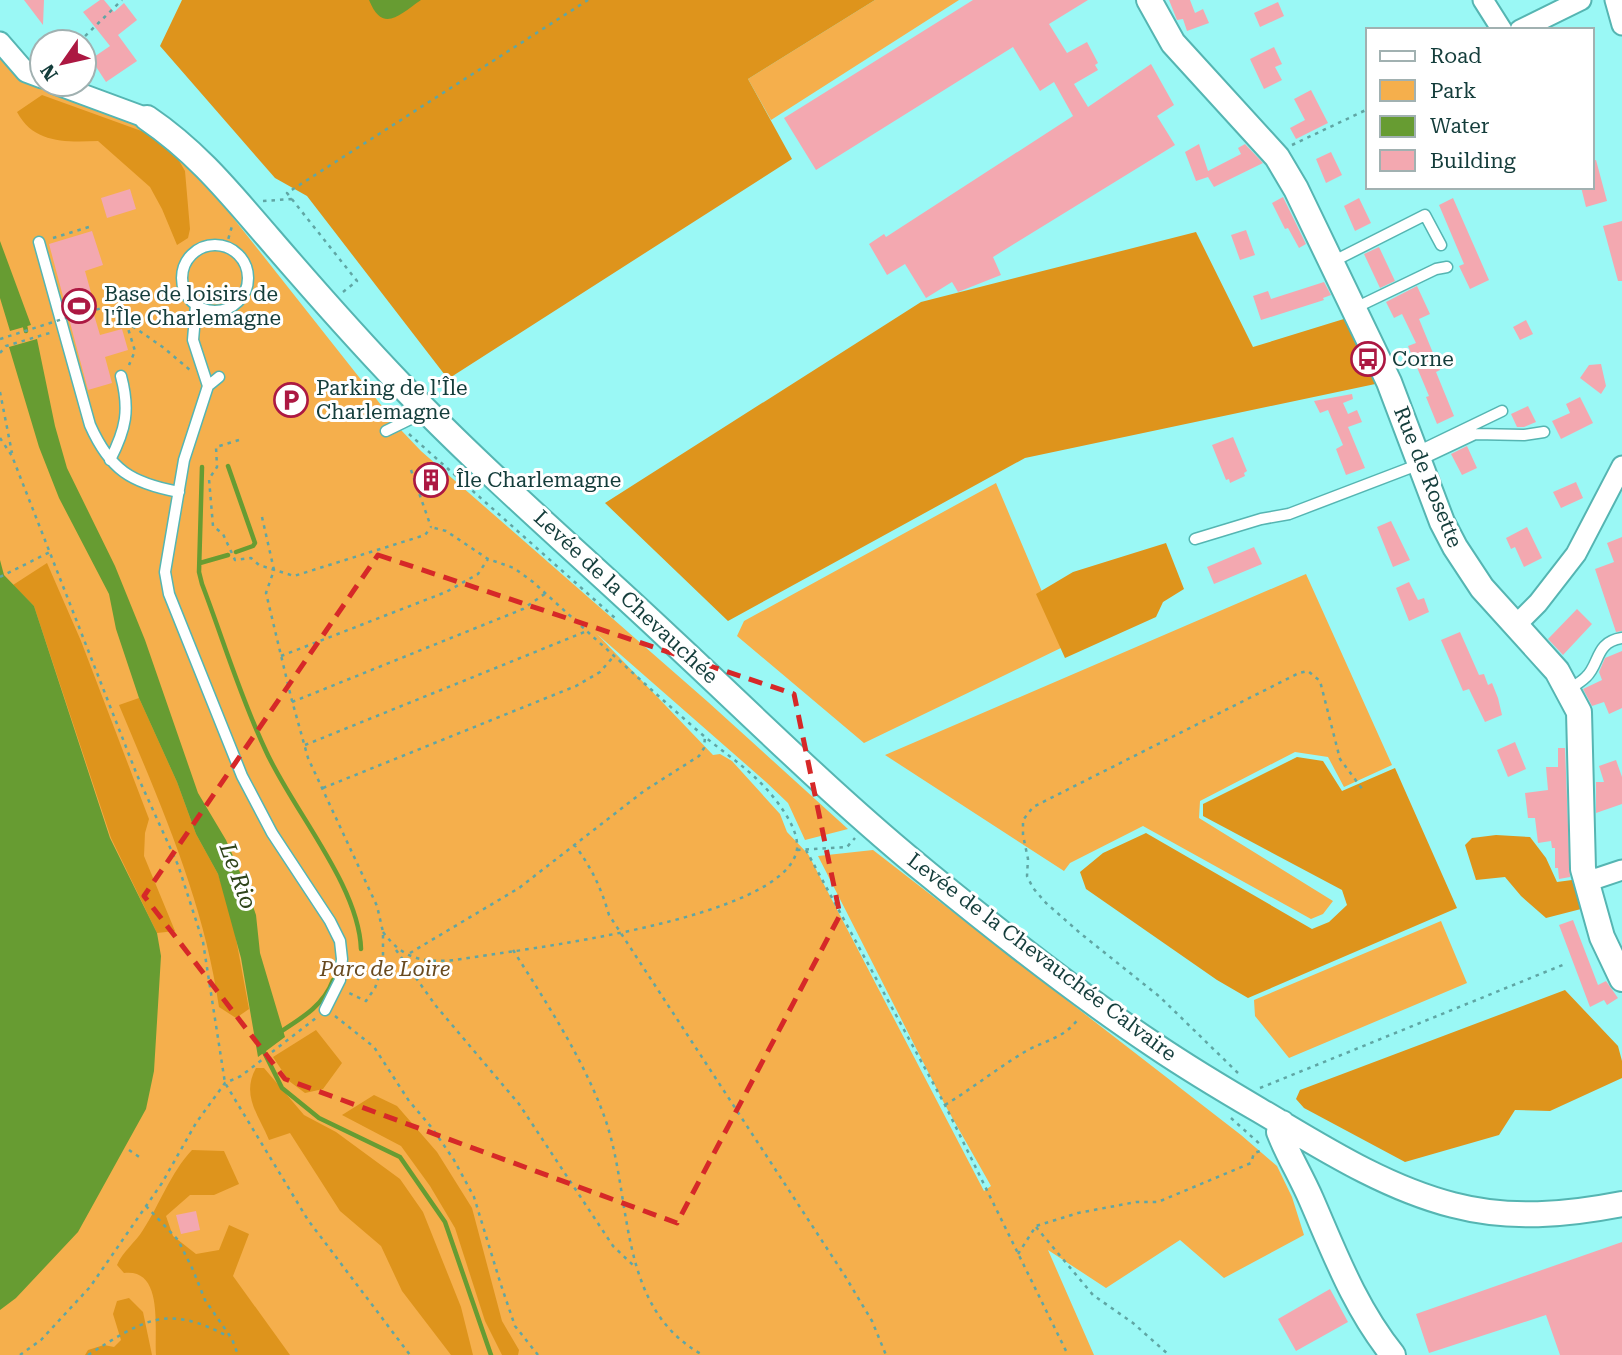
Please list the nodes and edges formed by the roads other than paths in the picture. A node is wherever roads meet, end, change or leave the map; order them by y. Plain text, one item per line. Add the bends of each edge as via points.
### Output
1 (1149, 0) edge
2 (1483, 0) edge
3 (1581, 0) edge
4 (1615, 0) edge
5 (1622, 24) edge
6 (1501, 28) edge
7 (1524, 28) edge
8 (0, 42) edge
9 (28, 73) edge
10 (93, 98) edge
11 (147, 118) joint
12 (39, 242) road end
13 (1441, 245) dead end
14 (1332, 262) junction
15 (1447, 267) dead end
16 (196, 305) junction
17 (1354, 308) junction
18 (121, 376) road end
19 (219, 377) dead end
20 (208, 386) junction
21 (427, 411) junction
22 (1502, 411) dead end
23 (386, 431) dead end
24 (1544, 432) dead end
25 (1419, 459) junction
26 (110, 460) junction
27 (1622, 467) edge
28 (178, 492) junction
29 (1195, 539) dead end
30 (1516, 625) junction
31 (1622, 638) edge
32 (1567, 690) junction
33 (815, 774) joint
34 (1622, 870) edge
35 (1586, 882) junction
36 (1622, 979) edge
37 (325, 1010) road end
38 (1282, 1124) junction
39 (1622, 1203) edge
40 (1393, 1355) edge

1 - 14 street, Rue de Rosette via 1172,43 1274,153
2 - 6 street
3 - 7 street
4 - 5 street
8 - 9 street
10 - 11 street
11 - 21 street, Levée de la Chevauchée via 204,164
12 - 26 lane via 90,425
13 - 14 lane via 1425,215
14 - 17 street, Rue de Rosette
15 - 17 lane
16 - 16 lane via 218,311 238,302 247,271 235,253 216,245 189,258 183,286
16 - 20 lane via 193,340
17 - 25 street, Rue de Rosette
18 - 26 lane via 127,413
19 - 20 lane
20 - 28 lane
21 - 23 lane
21 - 33 street, Levée de la Chevauchée
22 - 25 lane
24 - 25 lane via 1475,434
25 - 29 lane via 1289,514
25 - 30 street, Rue de Rosette via 1455,547 1482,588
26 - 28 lane via 149,486
27 - 30 street via 1576,554
28 - 37 lane via 165,572 169,594 242,776 340,941 340,980
30 - 32 street, Rue de Rosette via 1557,671
31 - 32 lane via 1614,639 1598,654 1588,676
32 - 35 street, Rue de Rosette via 1578,712 1581,742
33 - 38 street, Levée de la Chevauchée Calvaire via 925,872 1101,1008
34 - 35 street
35 - 36 street, Rue de Rosette via 1602,937
38 - 39 street, Levée de la Chevauchée Calvaire via 1377,1176 1455,1206 1538,1215
38 - 40 street via 1279,1132 1287,1153 1355,1299

